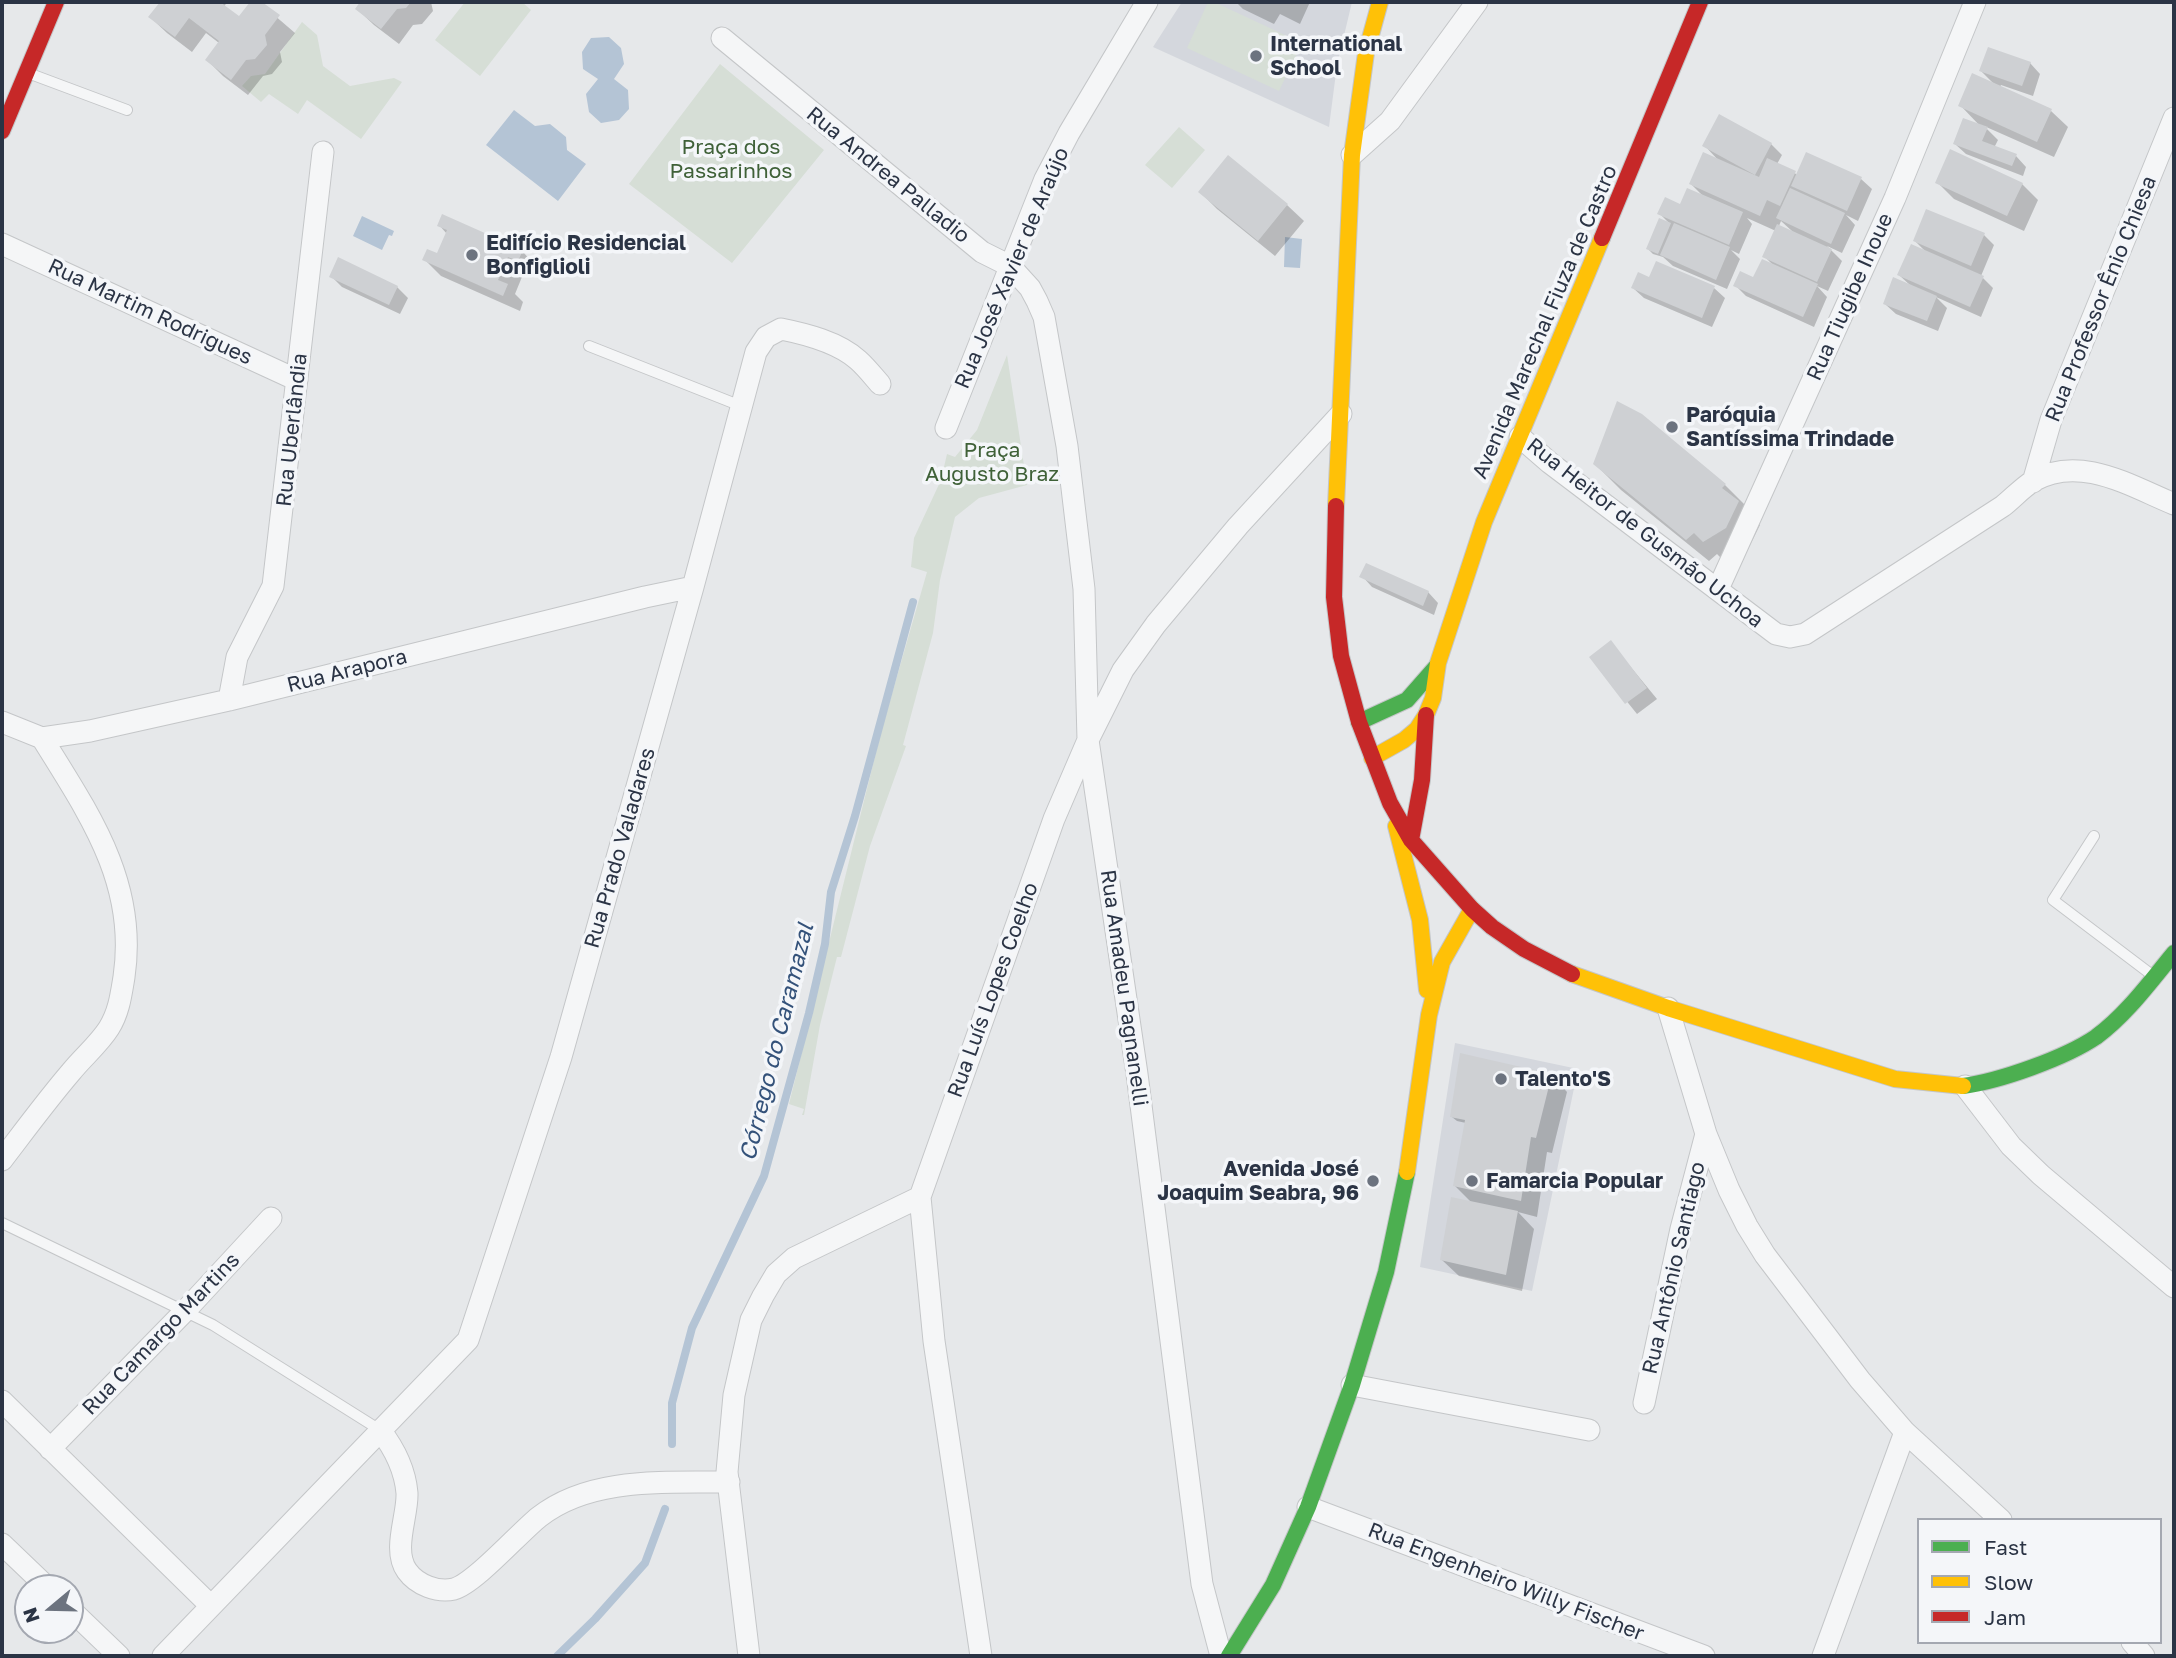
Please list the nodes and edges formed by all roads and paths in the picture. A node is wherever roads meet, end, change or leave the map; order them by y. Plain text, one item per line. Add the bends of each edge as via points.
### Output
1 (56, 2) edge
2 (1147, 2) edge
3 (1380, 2) edge
4 (1477, 2) edge
5 (1700, 2) edge
6 (1975, 2) edge
7 (722, 38) dead end
8 (27, 73) junction
9 (127, 110) dead end
10 (2174, 118) edge
11 (2, 131) edge
12 (323, 152) dead end
13 (1352, 155) junction
14 (2, 244) edge
15 (1010, 266) junction
16 (1044, 317) joint
17 (589, 346) dead end
18 (298, 380) junction
19 (880, 384) dead end
20 (741, 406) junction
21 (1341, 414) junction
22 (946, 428) dead end
23 (1520, 437) junction
24 (2033, 482) junction
25 (2174, 504) edge
26 (693, 587) junction
27 (1718, 589) junction
28 (1438, 663) junction
29 (229, 700) junction
30 (1426, 715) junction
31 (2, 722) edge
32 (1359, 722) junction
33 (42, 737) junction
34 (1088, 740) junction
35 (1373, 758) junction
36 (1390, 803) junction
37 (2094, 835) dead end
38 (1411, 840) junction
39 (1472, 909) junction
40 (2174, 953) edge
41 (2154, 976) junction
42 (1668, 1008) junction
43 (1429, 1015) junction
44 (1965, 1086) junction
45 (1706, 1134) junction
46 (2, 1160) edge
47 (920, 1197) junction
48 (271, 1218) dead end
49 (2, 1223) edge
50 (2174, 1287) edge
51 (185, 1311) junction
52 (1352, 1385) junction
53 (2, 1401) edge
54 (1644, 1403) dead end
55 (380, 1430) junction
56 (1589, 1430) dead end
57 (1905, 1432) junction
58 (50, 1449) junction
59 (729, 1482) junction
60 (1308, 1507) junction
61 (1999, 1518) edge
62 (2, 1544) edge
63 (33, 1574) edge
64 (210, 1605) junction
65 (84, 1622) edge
66 (1695, 1655) edge
67 (119, 1656) edge
68 (163, 1656) edge
69 (749, 1656) edge
70 (981, 1656) edge
71 (1221, 1656) edge
72 (1228, 1656) edge
73 (1823, 1656) edge

1 - 8 main road
2 - 15 street, Rua José Xavier de Araújo via 1069,133
3 - 13 main road via 1366,52
4 - 13 street via 1390,121
5 - 23 main road, Avenida Marechal Fiuza de Castro
6 - 27 street, Rua Tiugibe Inoue via 1895,198
7 - 15 street, Rua Andrea Palladio via 982,252
8 - 9 lane
8 - 11 main road
10 - 24 street, Rua Professor Ênio Chiesa via 2051,420
12 - 18 street, Rua Uberlândia
13 - 21 main road
14 - 18 street, Rua Martim Rodrigues
15 - 16 street, Rua Andrea Palladio via 1030,288
15 - 22 street, Rua José Xavier de Araújo
16 - 34 street, Rua Amadeu Pagnanelli via 1067,446 1084,589
17 - 20 lane
18 - 29 street, Rua Uberlândia via 273,586 237,657
19 - 20 street, Rua Prado Valadares via 856,358 828,343 781,329 766,337 756,352
20 - 26 street, Rua Prado Valadares
21 - 32 main road via 1334,597 1341,656
21 - 34 street, Rua Luís Lopes Coelho via 1156,624 1124,670
23 - 27 street, Rua Heitor de Gusmão Uchoa
23 - 28 main road, Avenida Marechal Fiuza de Castro via 1484,522
24 - 25 street, Rua Heitor de Gusmão Uchoa via 2057,471 2078,469
24 - 27 street, Rua Heitor de Gusmão Uchoa via 1805,634 1776,634
26 - 29 street, Rua Arapora
26 - 55 street, Rua Prado Valadares via 561,1057 468,1340
28 - 30 main road, Avenida Marechal Fiuza de Castro
28 - 32 main road, Avenida Marechal Fiuza de Castro via 1407,700
29 - 33 street, Rua Arapora
30 - 35 main road, Avenida Marechal Fiuza de Castro via 1404,740
30 - 38 main road via 1422,780
31 - 33 street, Rua Arapora
32 - 35 main road
33 - 46 street via 93,819 114,872 122,897 127,958 120,1006 109,1028
34 - 47 street, Rua Luís Lopes Coelho via 1054,819
34 - 71 street, Rua Amadeu Pagnanelli via 1137,1074 1202,1584
35 - 36 main road
36 - 38 main road
36 - 43 main road via 1420,920
37 - 41 lane via 2053,900
38 - 39 main road
39 - 42 main road via 1524,948 1577,977
39 - 43 main road via 1442,962
40 - 41 main road
41 - 44 main road via 2129,1007 2095,1037 2003,1077
42 - 44 main road via 1895,1079
42 - 45 street
43 - 52 main road via 1404,1193
44 - 50 street via 2026,1160
45 - 54 street, Rua Antônio Santiago
45 - 57 street via 1729,1190 1765,1255
47 - 59 street via 794,1258 776,1275 751,1320 743,1353 730,1429
47 - 70 street, Rua Luís Lopes Coelho via 934,1341
48 - 51 street, Rua Camargo Martins
49 - 51 lane
51 - 55 lane
51 - 58 street, Rua Camargo Martins
52 - 56 street
52 - 60 main road
53 - 58 street
55 - 59 street via 398,1459 407,1493 402,1559 419,1583 443,1591 465,1584 539,1517 580,1496 647,1483
55 - 64 street
57 - 61 street
57 - 73 street
58 - 64 street
59 - 69 street
60 - 66 street, Rua Engenheiro Willy Fischer
60 - 72 main road via 1272,1585
62 - 63 street
64 - 68 street
65 - 67 street

